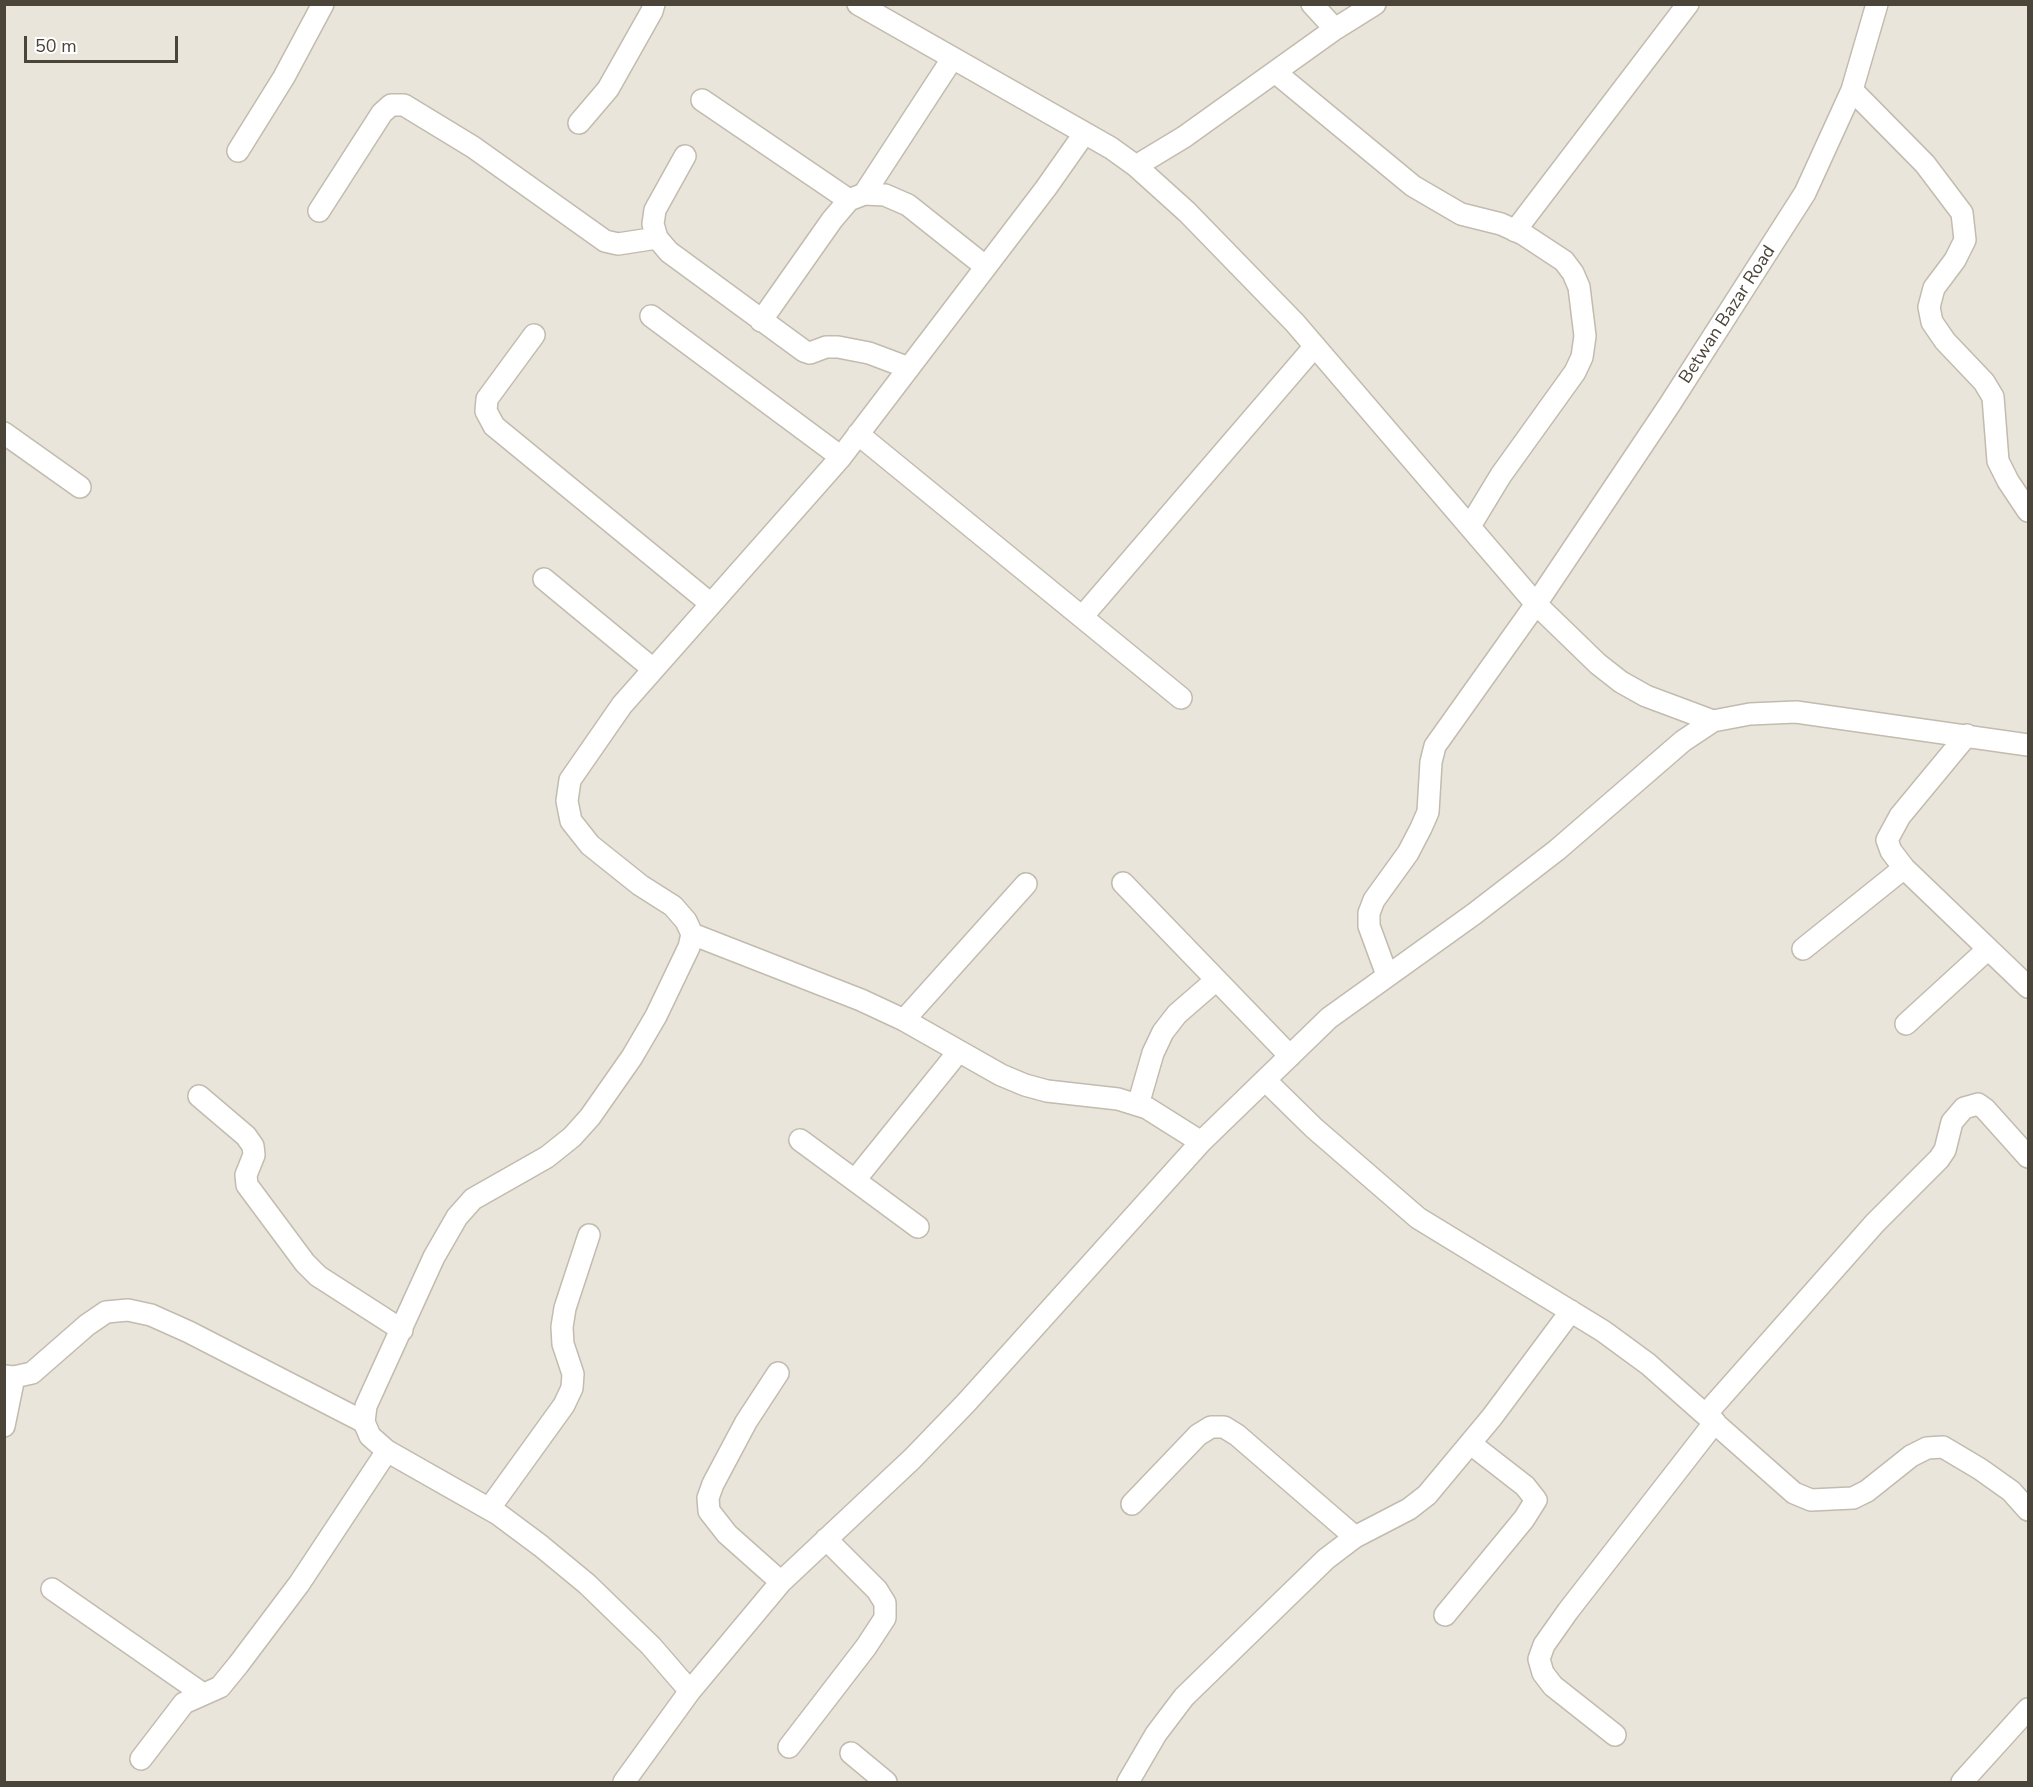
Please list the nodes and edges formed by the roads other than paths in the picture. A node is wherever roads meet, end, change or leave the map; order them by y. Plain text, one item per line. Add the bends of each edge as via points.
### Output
1 (323, 4) edge
2 (654, 4) edge
3 (858, 4) edge
4 (1312, 4) edge
5 (1375, 4) edge
6 (1877, 4) edge
7 (1676, 9) edge
8 (1335, 29) junction
9 (952, 59) junction
10 (1275, 72) junction
11 (1852, 90) junction
12 (702, 100) dead end
13 (579, 123) dead end
14 (1084, 134) junction
15 (238, 150) dead end
16 (685, 156) dead end
17 (1136, 166) junction
18 (856, 197) junction
19 (319, 211) dead end
20 (1515, 231) junction
21 (657, 238) junction
22 (986, 267) junction
23 (651, 316) dead end
24 (761, 321) junction
25 (534, 335) dead end
26 (1315, 346) junction
27 (909, 368) junction
28 (4, 433) edge
29 (858, 434) junction
30 (841, 457) junction
31 (80, 487) dead end
32 (2028, 512) edge
33 (1470, 526) junction
34 (544, 579) dead end
35 (711, 604) junction
36 (1536, 604) junction
37 (1082, 617) junction
38 (653, 669) junction
39 (1181, 699) dead end
40 (1713, 721) junction
41 (1967, 735) junction
42 (2028, 745) edge
43 (1904, 868) junction
44 (1026, 884) dead end
45 (1123, 884) dead end
46 (692, 934) junction
47 (1803, 949) dead end
48 (1988, 949) junction
49 (1387, 975) junction
50 (1215, 981) junction
51 (2028, 987) edge
52 (904, 1020) junction
53 (1906, 1024) dead end
54 (958, 1051) junction
55 (1290, 1056) junction
56 (1265, 1080) junction
57 (199, 1096) dead end
58 (1138, 1105) junction
59 (800, 1140) dead end
60 (1201, 1142) junction
61 (2028, 1157) edge
62 (855, 1180) junction
63 (918, 1227) dead end
64 (589, 1235) dead end
65 (1571, 1311) junction
66 (402, 1330) junction
67 (778, 1373) dead end
68 (9, 1377) edge
69 (1710, 1418) junction
70 (364, 1422) junction
71 (4, 1426) edge
72 (1470, 1444) junction
73 (387, 1450) junction
74 (1132, 1504) dead end
75 (489, 1509) junction
76 (2028, 1510) edge
77 (1355, 1537) junction
78 (826, 1539) junction
79 (781, 1582) junction
80 (52, 1589) dead end
81 (1445, 1616) dead end
82 (690, 1691) junction
83 (203, 1694) junction
84 (2028, 1709) edge
85 (1615, 1735) dead end
86 (789, 1747) dead end
87 (851, 1753) dead end
88 (141, 1760) dead end
89 (624, 1782) edge
90 (886, 1782) edge
91 (1128, 1782) edge
92 (1962, 1782) edge

1 - 15 street via 284,77
2 - 13 street via 608,89
3 - 9 street
4 - 8 street
5 - 8 street
6 - 11 street, Betwan Bazar Road
7 - 20 street
8 - 10 street
9 - 14 street
9 - 18 street
10 - 17 street
10 - 20 street via 1413,186 1461,214
11 - 32 street via 1925,164 1962,213 1965,240 1934,288 1929,307 1932,322 1993,397 1998,461
11 - 36 street, Betwan Bazar Road via 1805,193 1783,230
12 - 18 street
14 - 17 street
14 - 22 street
16 - 21 street via 655,210
17 - 26 street via 1194,219
18 - 22 street via 885,195 909,205
18 - 24 street
19 - 21 street via 382,113 391,105 404,105 473,147 605,241 618,244
20 - 33 street via 1564,261 1573,273 1579,286 1584,328 1582,357
21 - 24 street via 669,252
22 - 27 street
23 - 30 street
24 - 27 street via 810,353 838,347 869,353
25 - 35 street via 487,399 486,411 494,426
26 - 33 street
26 - 37 street
27 - 29 street
28 - 31 street
29 - 30 street
29 - 37 street
30 - 35 street
33 - 36 street
34 - 38 street
35 - 38 street
36 - 40 street via 1620,682
36 - 49 street, Betwan Bazar Road via 1435,746 1428,812 1408,853 1369,913 1369,926
37 - 39 street
38 - 46 street via 584,758 570,780 567,801 571,822 590,845 673,906
40 - 41 street via 1796,712
40 - 49 street via 1683,741 1541,863
41 - 42 street
41 - 43 street via 1891,829 1887,840
43 - 47 street
43 - 48 street
44 - 52 street
45 - 50 street
46 - 52 street via 806,977
46 - 66 street via 681,967 656,1016 609,1090 572,1137 518,1176 473,1199 457,1217 434,1257
48 - 51 street
48 - 53 street
49 - 55 street via 1329,1018
50 - 55 street
50 - 58 street via 1177,1014 1163,1032 1152,1053
52 - 54 street
54 - 58 street via 1025,1085
54 - 62 street
55 - 56 street
56 - 60 street
56 - 65 street via 1418,1218
57 - 66 street via 253,1146 247,1185 305,1263 318,1276
58 - 60 street
59 - 62 street
60 - 78 street via 958,1411
61 - 69 street via 1985,1109 1978,1104 1964,1108 1952,1122 1939,1159 1875,1223
62 - 63 street
64 - 75 street via 562,1327 573,1374 572,1388 564,1405
65 - 69 street via 1648,1364
65 - 72 street
66 - 70 street via 366,1406
67 - 79 street via 746,1422 708,1498 709,1511 727,1534
68 - 70 street via 32,1373 106,1312 128,1310 151,1315 189,1332
68 - 71 street
69 - 76 street via 1776,1480 1812,1500 1853,1498 1911,1456 1927,1448 1943,1447 2011,1491
69 - 85 street via 1568,1611 1539,1659 1553,1686
70 - 73 street via 370,1436
72 - 77 street via 1427,1495 1409,1509
72 - 81 street via 1525,1486 1536,1500
73 - 75 street
73 - 83 street via 299,1584 219,1687
74 - 77 street via 1198,1435 1211,1427 1224,1427
75 - 82 street via 586,1584 651,1646
77 - 91 street via 1326,1558 1184,1697 1156,1734
78 - 79 street
78 - 86 street via 877,1590 885,1603 885,1618
79 - 82 street
80 - 83 street
82 - 89 street
83 - 88 street via 173,1714
84 - 92 street
87 - 90 street

